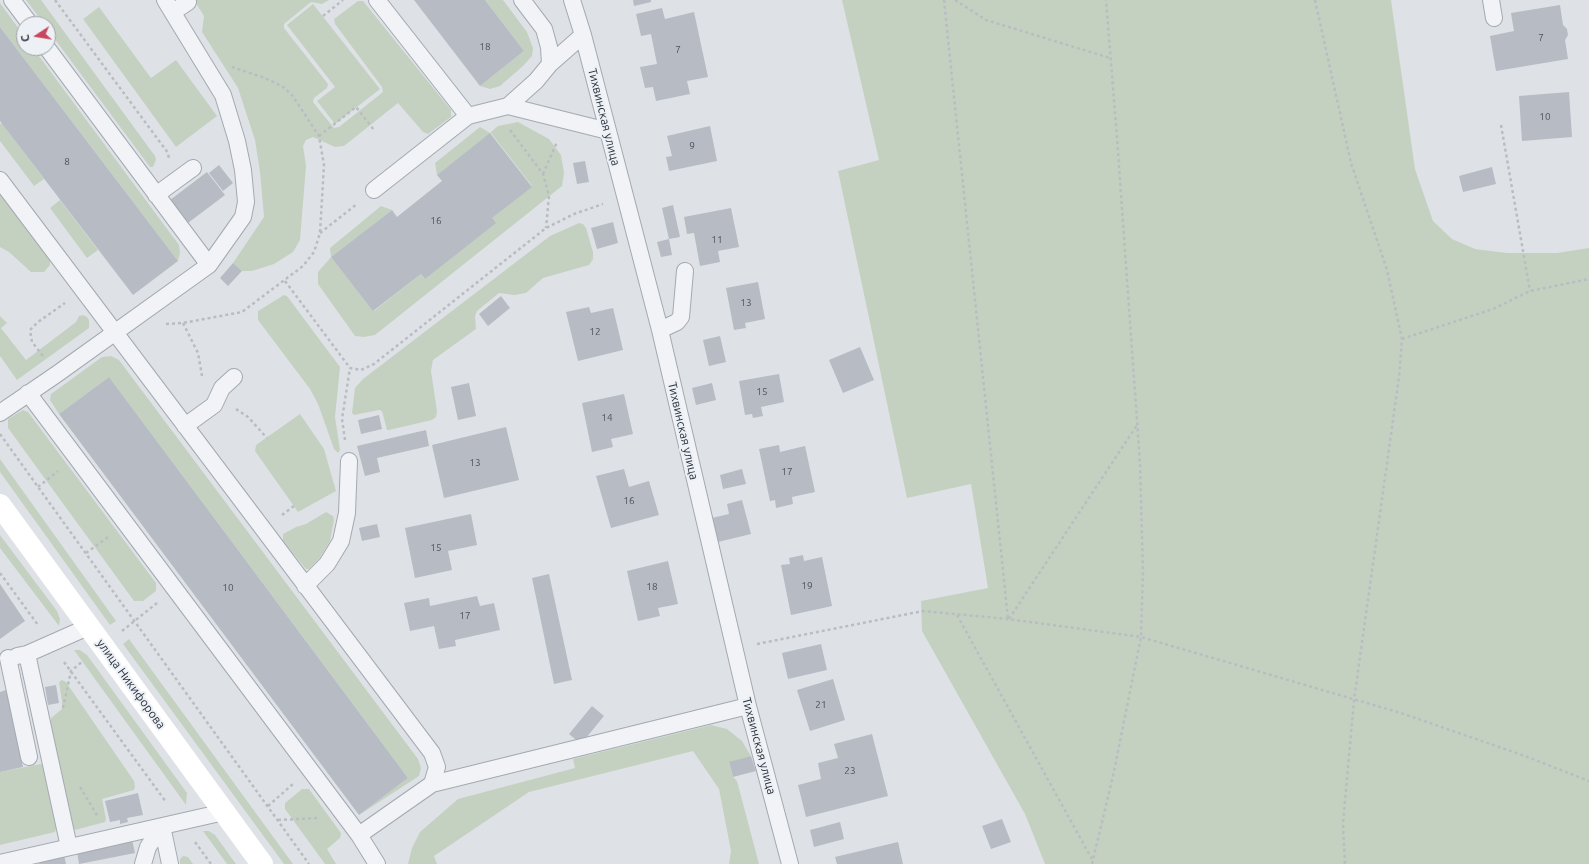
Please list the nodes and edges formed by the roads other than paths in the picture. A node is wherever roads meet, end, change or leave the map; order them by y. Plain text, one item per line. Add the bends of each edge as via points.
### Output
1 (12, 0) edge
2 (376, 0) edge
3 (522, 0) edge
4 (572, 0) edge
5 (1491, 0) edge
6 (188, 2) dead end
7 (169, 6) edge
8 (24, 16) edge
9 (1494, 18) dead end
10 (583, 35) junction
11 (54, 56) edge
12 (550, 64) junction
13 (501, 107) junction
14 (468, 116) junction
15 (608, 131) junction
16 (193, 168) dead end
17 (0, 180) edge
18 (374, 190) road end
19 (156, 195) junction
20 (209, 265) junction
21 (685, 271) dead end
22 (660, 330) junction
23 (114, 332) junction
24 (234, 378) dead end
25 (28, 393) junction
26 (0, 413) edge
27 (185, 426) junction
28 (349, 461) road end
29 (0, 505) edge
30 (306, 586) junction
31 (88, 627) junction
32 (27, 654) junction
33 (4, 659) edge
34 (748, 706) junction
35 (30, 757) dead end
36 (432, 784) junction
37 (224, 812) junction
38 (162, 826) junction
39 (359, 835) junction
40 (69, 847) junction
41 (0, 863) edge
42 (143, 864) edge
43 (170, 864) edge
44 (262, 864) edge
45 (377, 864) edge
46 (790, 864) edge

1 - 8 lane
2 - 14 lane
3 - 12 lane via 544,29
4 - 10 lane, Тихвинская улица
5 - 9 lane
6 - 7 lane
7 - 20 lane via 223,95 244,170 244,217
10 - 12 lane
10 - 15 lane, Тихвинская улица
11 - 19 lane
12 - 13 lane via 536,81
13 - 14 lane
13 - 15 lane
14 - 18 lane
15 - 22 lane, Тихвинская улица
16 - 19 lane
17 - 23 lane
19 - 20 lane
20 - 23 lane
21 - 22 lane via 681,317 677,322
22 - 34 lane, Тихвинская улица
23 - 25 lane
23 - 27 lane
24 - 27 lane via 222,388 214,405
25 - 26 lane
25 - 39 lane
27 - 30 lane
28 - 30 lane via 347,513 341,541 327,564
29 - 31 main road, улица Никифорова
30 - 36 lane via 432,753 437,767
31 - 32 lane
31 - 37 main road, улица Никифорова
32 - 33 lane
32 - 40 lane
33 - 35 lane
34 - 36 lane
34 - 46 lane, Тихвинская улица
36 - 39 lane
37 - 38 lane
37 - 44 main road, улица Никифорова
38 - 40 lane
38 - 42 lane via 148,847
38 - 43 lane
39 - 45 lane
40 - 41 lane

